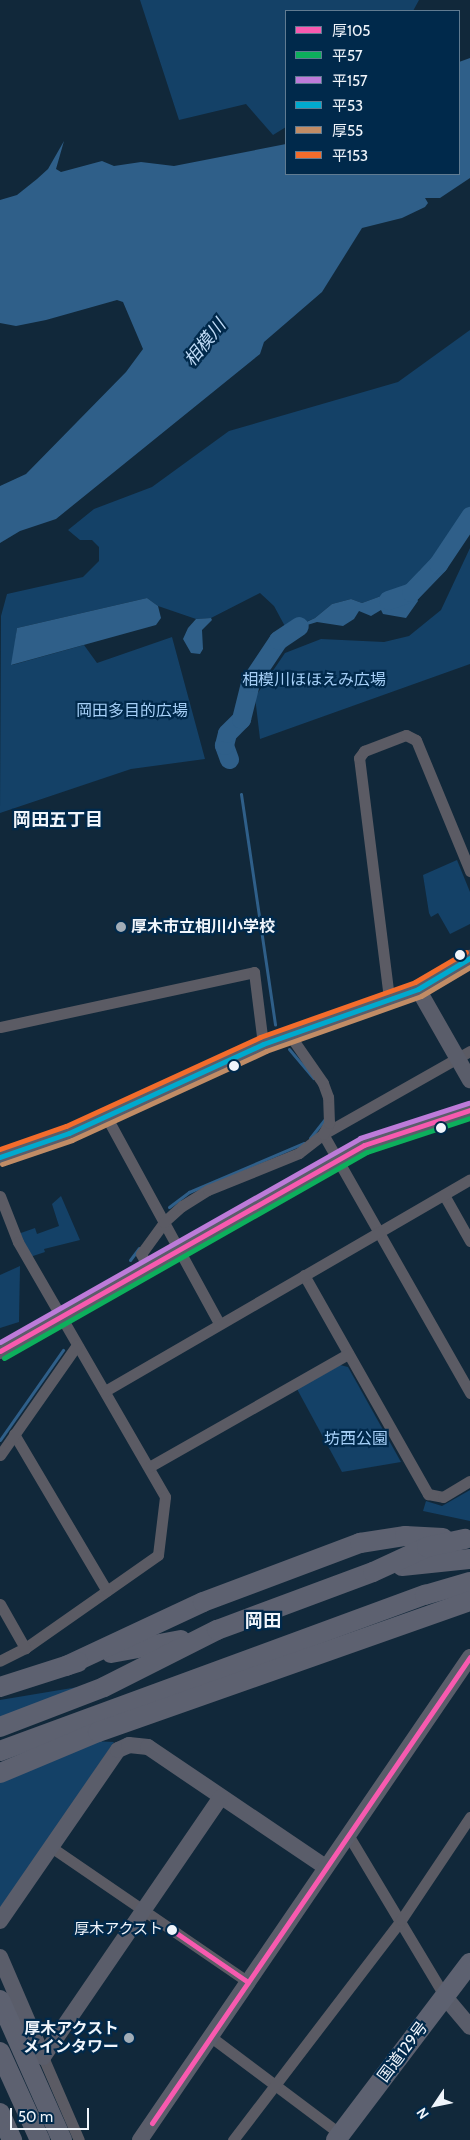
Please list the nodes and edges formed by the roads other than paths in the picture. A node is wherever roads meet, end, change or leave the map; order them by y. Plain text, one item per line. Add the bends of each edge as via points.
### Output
1 (470, 871) edge
2 (470, 958) edge
3 (418, 989) junction
4 (392, 999) junction
5 (0, 1028) edge
6 (277, 1039) junction
7 (464, 1054) edge
8 (470, 1080) edge
9 (470, 1110) edge
10 (106, 1116) junction
11 (323, 1134) junction
12 (0, 1157) edge
13 (337, 1159) junction
14 (470, 1179) edge
15 (444, 1195) junction
16 (0, 1196) edge
17 (164, 1222) junction
18 (379, 1231) junction
19 (470, 1241) edge
20 (178, 1249) junction
21 (148, 1267) junction
22 (304, 1275) junction
23 (60, 1317) junction
24 (219, 1323) junction
25 (77, 1345) junction
26 (0, 1351) edge
27 (348, 1354) junction
28 (104, 1391) junction
29 (470, 1393) edge
30 (14, 1434) junction
31 (0, 1455) edge
32 (149, 1467) junction
33 (470, 1482) edge
34 (467, 1539) edge
35 (470, 1559) edge
36 (373, 1572) junction
37 (470, 1582) edge
38 (107, 1592) junction
39 (470, 1601) edge
40 (0, 1604) edge
41 (216, 1630) junction
42 (25, 1648) junction
43 (470, 1657) edge
44 (0, 1661) edge
45 (66, 1666) junction
46 (243, 1682) junction
47 (0, 1685) edge
48 (166, 1690) junction
49 (0, 1727) edge
50 (98, 1732) junction
51 (0, 1751) edge
52 (0, 1772) edge
53 (221, 1797) junction
54 (470, 1817) edge
55 (347, 1833) junction
56 (51, 1847) junction
57 (325, 1867) junction
58 (143, 1910) junction
59 (401, 1920) junction
60 (0, 1921) edge
61 (0, 1957) edge
62 (470, 1963) edge
63 (248, 1982) junction
64 (470, 1985) edge
65 (0, 2000) edge
66 (450, 2001) junction
67 (470, 2027) edge
68 (211, 2036) junction
69 (0, 2052) edge
70 (43, 2056) junction
71 (276, 2084) junction
72 (0, 2113) edge
73 (343, 2138) edge
74 (12, 2140) edge
75 (40, 2140) edge
76 (62, 2140) edge
77 (80, 2140) edge
78 (140, 2140) edge
79 (233, 2140) edge

1 - 4 street via 416,740 406,735 364,751 359,758 388,990
2 - 3 street
3 - 4 street
3 - 7 street
4 - 6 street
5 - 6 street via 254,972
6 - 10 street
6 - 11 street via 323,1083 328,1097 329,1123
7 - 8 street
7 - 11 street
9 - 13 street via 388,1136
10 - 12 street via 69,1133
10 - 17 street
11 - 13 street
11 - 17 street via 299,1153 208,1190
13 - 18 street
13 - 20 street
14 - 15 street
15 - 18 street
15 - 19 street
16 - 23 street via 18,1242
17 - 20 street
17 - 21 street via 141,1254
18 - 22 street
18 - 29 street
20 - 21 street
20 - 24 street
21 - 23 street
22 - 24 street
22 - 27 street
23 - 25 street
23 - 26 street
24 - 28 street
25 - 28 street
25 - 30 street
27 - 32 street
27 - 33 street via 428,1494 443,1497
28 - 32 street
30 - 31 street
30 - 38 street
32 - 38 street via 166,1497 158,1555
34 - 36 highway via 427,1547
34 - 45 highway via 405,1536 360,1543 203,1602
35 - 36 highway via 421,1563
36 - 41 highway
37 - 48 highway via 424,1595
38 - 42 street
39 - 46 highway
40 - 42 street
41 - 45 highway
41 - 49 highway via 104,1687
42 - 44 street
43 - 55 street
45 - 47 highway
46 - 48 highway
46 - 50 highway
48 - 50 highway
48 - 51 highway
50 - 52 highway
53 - 56 street via 148,1747 129,1745 118,1750
53 - 57 street
53 - 58 street
54 - 59 street
55 - 57 street
55 - 59 street
56 - 58 street
56 - 60 street
57 - 63 street
58 - 63 street
58 - 70 street
59 - 66 street
59 - 71 street
61 - 70 street
62 - 66 highway, 国道129号
63 - 68 street
64 - 66 highway, 国道129号
65 - 76 highway
66 - 67 street
66 - 73 highway, 国道129号
68 - 71 street
68 - 78 street
69 - 75 highway
70 - 77 street
71 - 73 street
71 - 79 street
72 - 74 highway

